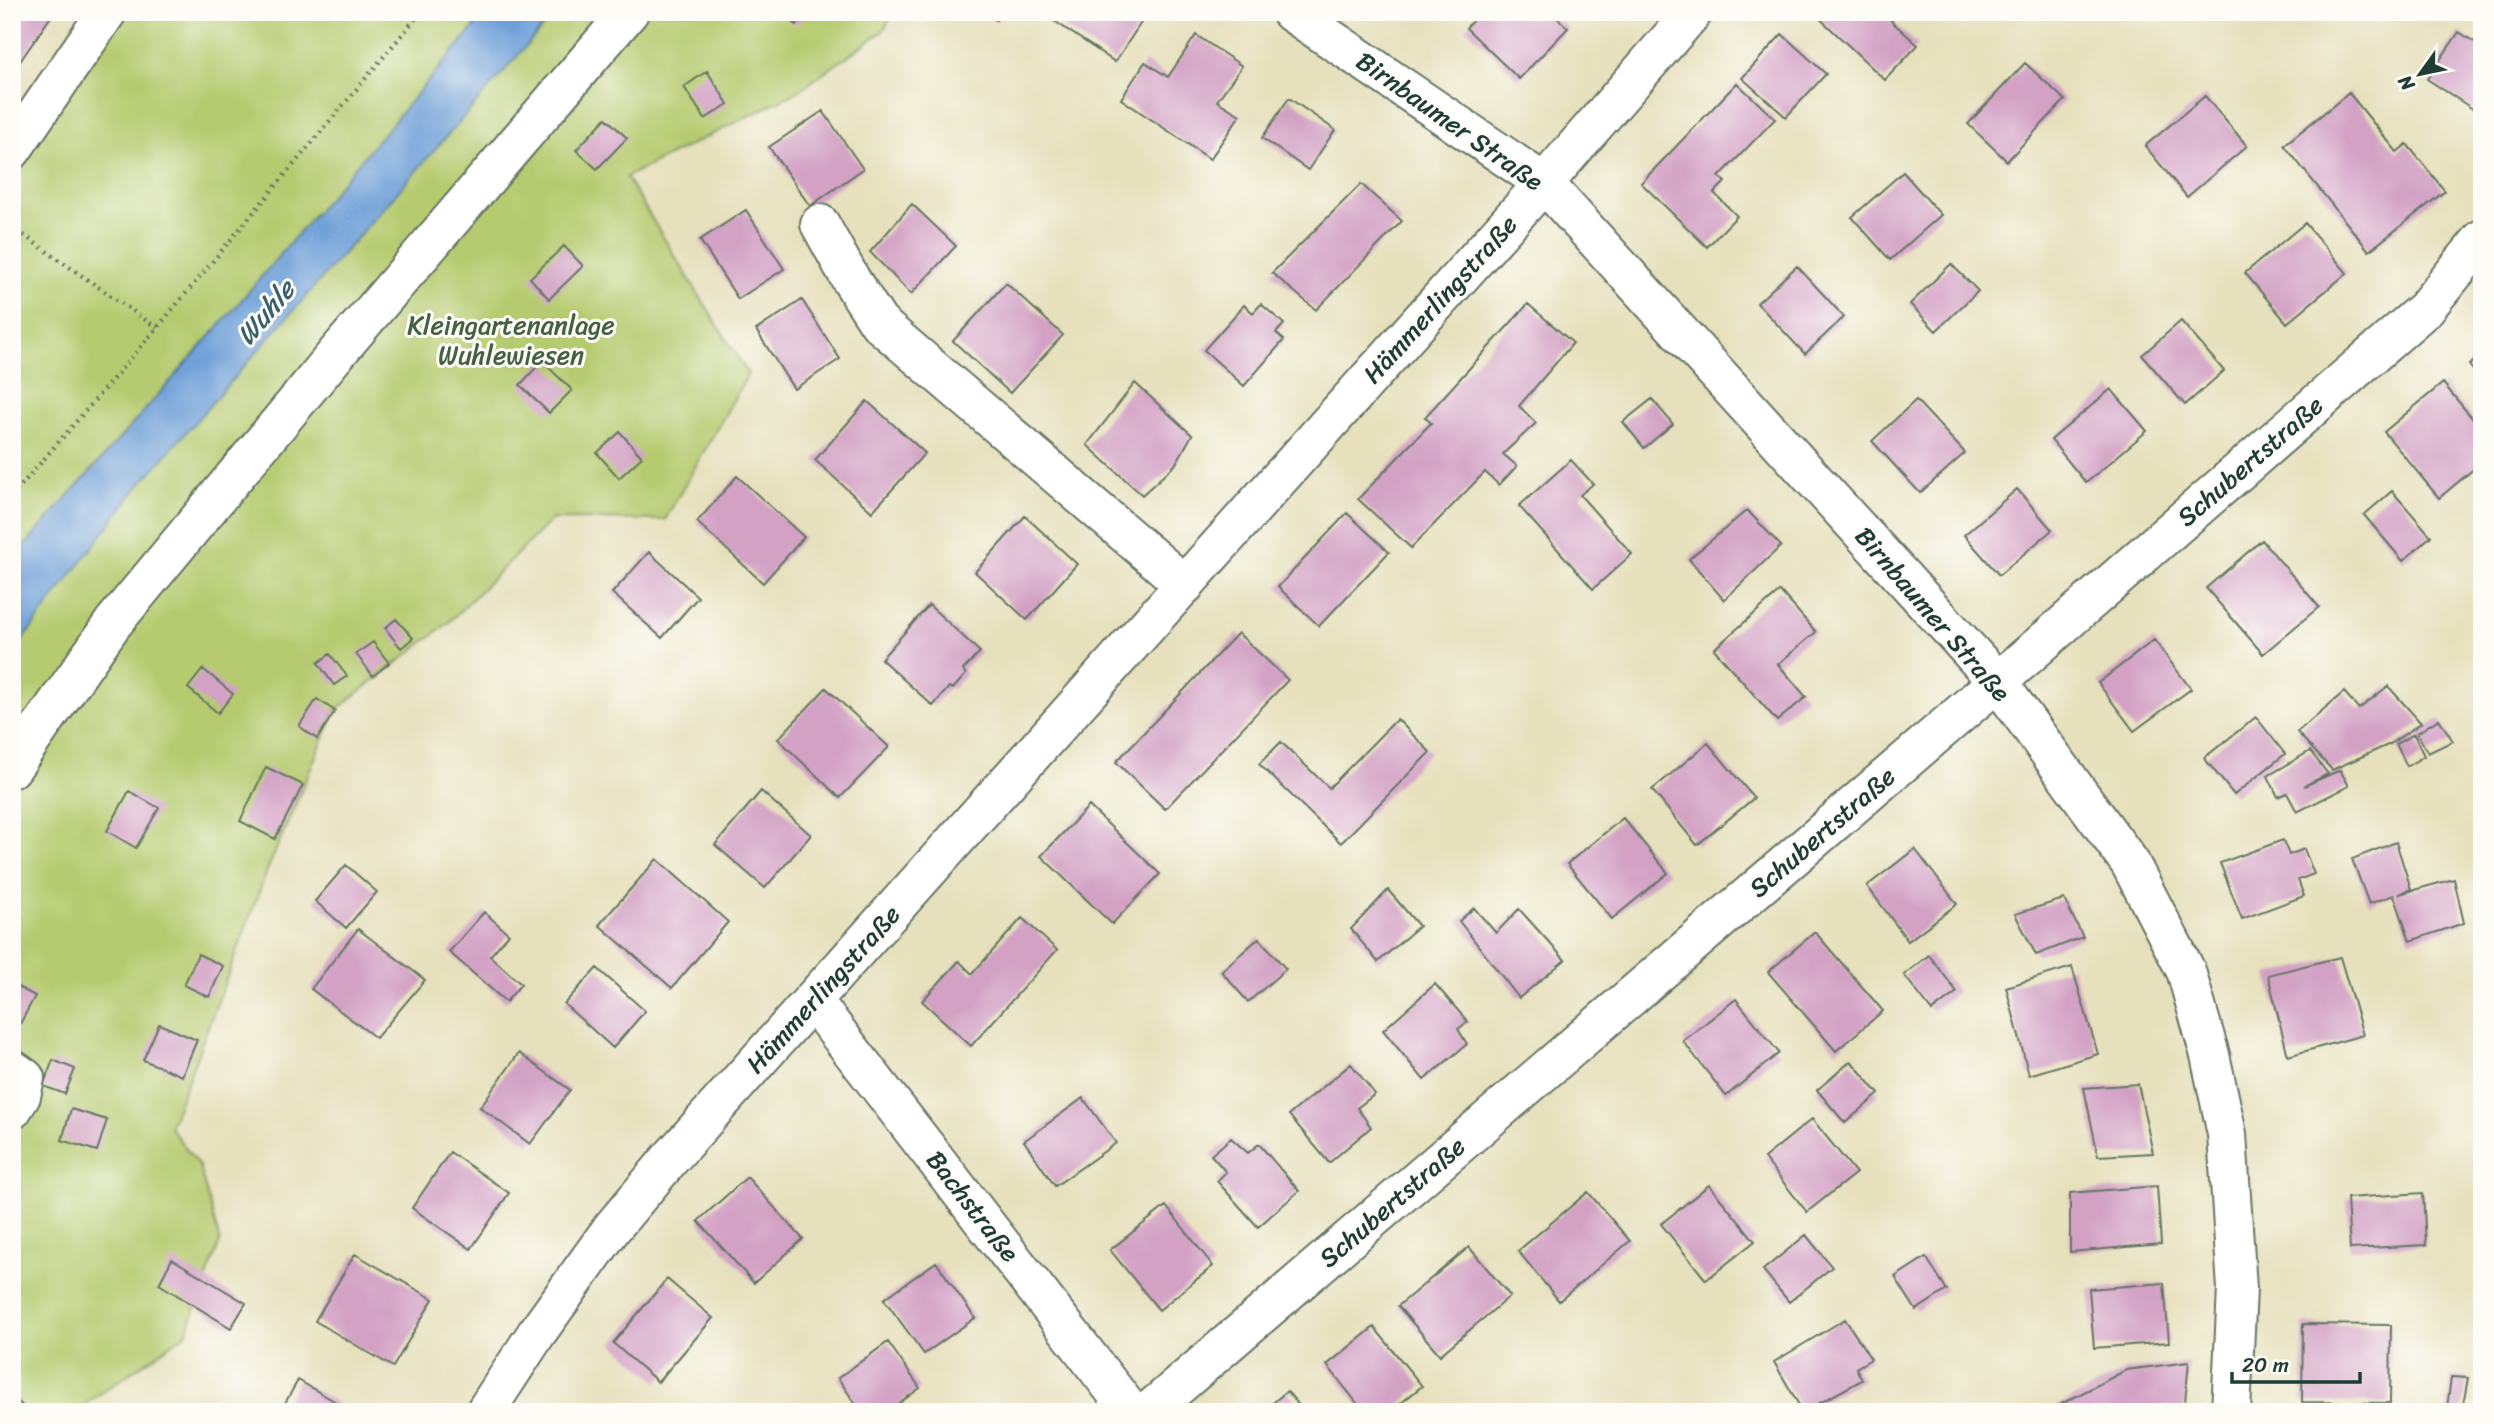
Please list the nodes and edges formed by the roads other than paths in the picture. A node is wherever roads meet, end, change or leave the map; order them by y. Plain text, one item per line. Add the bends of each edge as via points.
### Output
1 (107, 12) edge
2 (629, 12) edge
3 (1291, 12) edge
4 (1693, 12) edge
5 (12, 150) edge
6 (1544, 183) junction
7 (820, 224) dead end
8 (2482, 239) edge
9 (1185, 585) junction
10 (1997, 681) junction
11 (12, 768) edge
12 (813, 1002) junction
13 (485, 1412) edge
14 (1131, 1412) edge
15 (1148, 1412) edge
16 (2231, 1412) edge

1 - 5 street
2 - 11 street via 113,623
3 - 6 street, Birnbaumer Straße
4 - 6 street, Hämmerlingstraße
6 - 9 street, Hämmerlingstraße
6 - 10 street, Birnbaumer Straße
7 - 9 street via 879,323
8 - 10 street, Schubertstraße via 2424,309
9 - 12 street, Hämmerlingstraße
10 - 15 street, Schubertstraße
10 - 16 street, Birnbaumer Straße via 2130,863 2186,971 2227,1134 2237,1289
12 - 13 street, Hämmerlingstraße via 612,1227
12 - 14 street, Bachstraße

